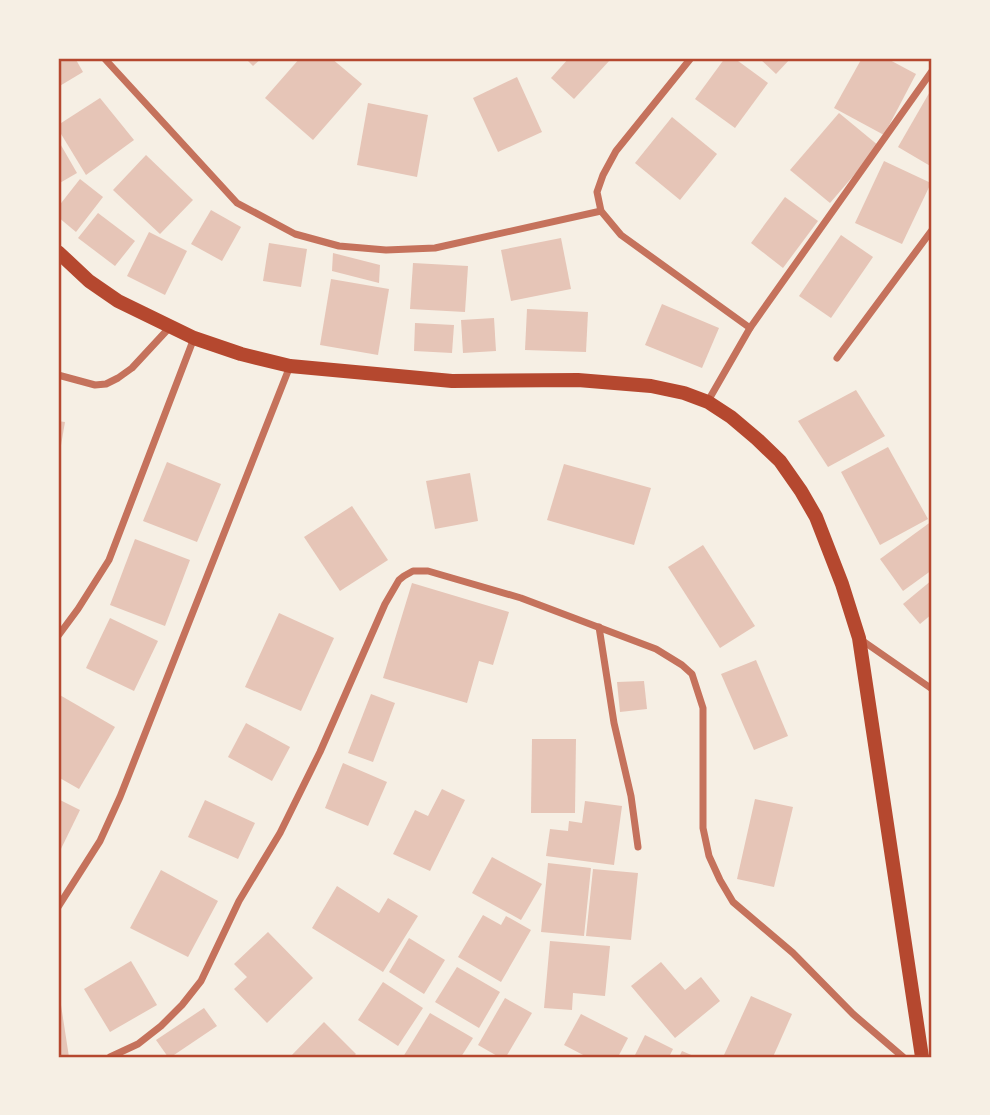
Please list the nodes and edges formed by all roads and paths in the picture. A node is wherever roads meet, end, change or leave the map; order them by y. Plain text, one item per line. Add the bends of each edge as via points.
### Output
1 (104, 58) edge
2 (691, 58) edge
3 (932, 71) edge
4 (601, 211) junction
5 (932, 230) edge
6 (58, 252) edge
7 (170, 327) junction
8 (750, 328) junction
9 (194, 338) junction
10 (837, 358) dead end
11 (290, 366) junction
12 (58, 374) edge
13 (708, 402) junction
14 (599, 627) junction
15 (58, 636) edge
16 (859, 638) junction
17 (932, 689) edge
18 (638, 847) dead end
19 (58, 905) edge
20 (110, 1057) edge
21 (903, 1057) edge
22 (922, 1057) edge

1 - 4 street via 237,203 295,234 339,246 435,248
2 - 4 street via 616,151 597,192
3 - 8 street
4 - 8 street via 621,235
5 - 10 street
6 - 7 main road via 118,301
7 - 9 main road
7 - 12 street via 132,368 106,384
8 - 13 street
9 - 11 main road
9 - 15 street via 109,560
11 - 13 main road via 452,381 578,380 651,386
11 - 19 street via 120,797 100,841
13 - 16 main road via 780,461 800,491 816,517
14 - 18 street
14 - 20 street via 428,571 413,571 399,580 320,752 201,981 161,1026
14 - 21 street via 656,649 692,674 703,708 703,828 709,856 733,902
16 - 17 street
16 - 22 main road

